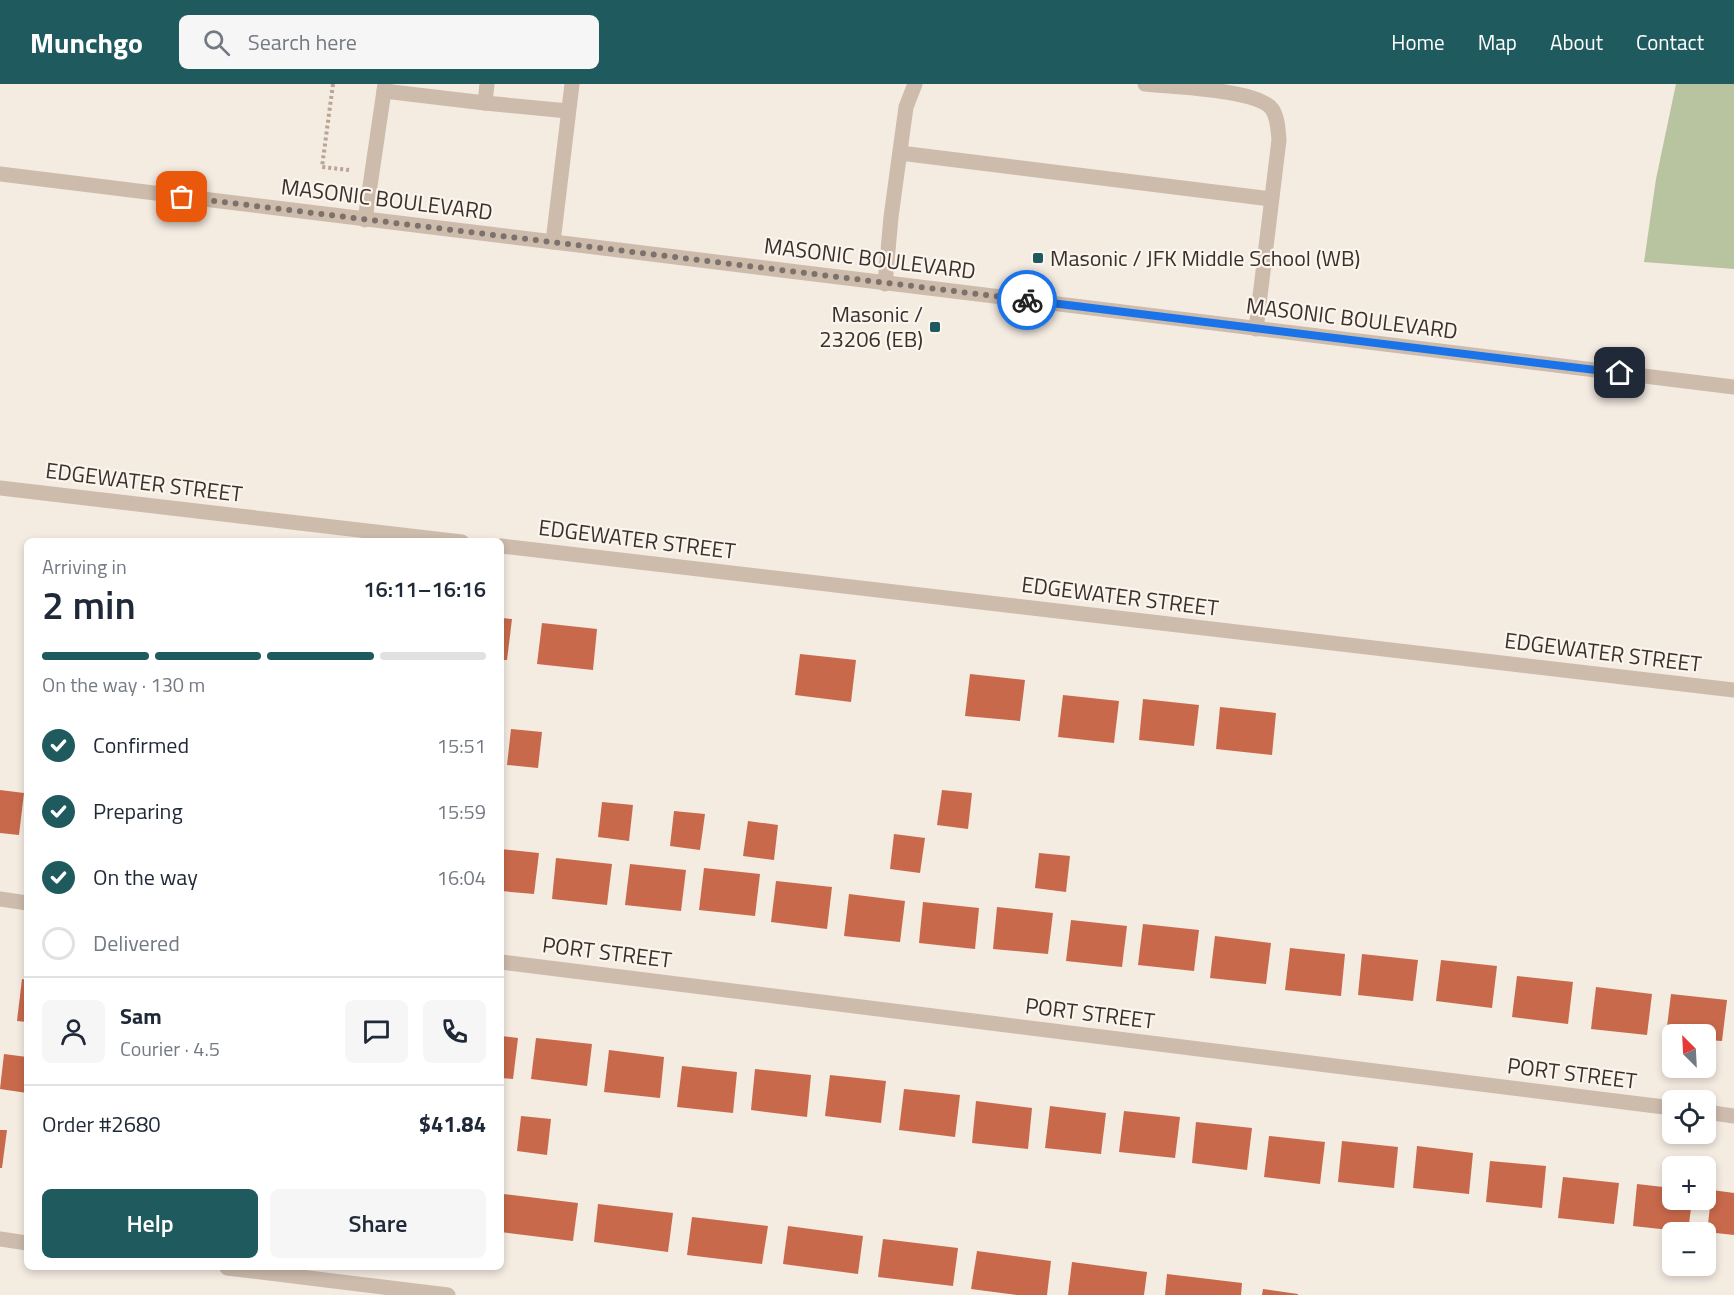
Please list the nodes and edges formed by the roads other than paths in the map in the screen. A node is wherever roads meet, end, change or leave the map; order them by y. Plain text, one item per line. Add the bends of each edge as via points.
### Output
1 (488, 84) edge
2 (572, 84) edge
3 (915, 84) edge
4 (1145, 84) edge
5 (384, 88) edge
6 (485, 103) junction
7 (568, 111) junction
8 (900, 153) junction
9 (0, 174) edge
10 (1271, 199) junction
11 (365, 219) junction
12 (553, 242) junction
13 (885, 284) junction
14 (1256, 329) junction
15 (1734, 387) edge
16 (0, 488) edge
17 (428, 538) edge
18 (504, 546) edge
19 (1734, 690) edge
20 (0, 899) edge
21 (24, 903) edge
22 (504, 962) edge
23 (1662, 1107) edge
24 (1716, 1113) edge
25 (1734, 1116) edge
26 (0, 1239) edge
27 (24, 1243) edge
28 (243, 1270) edge
29 (448, 1295) edge

1 - 6 street
2 - 7 street
3 - 8 street via 906,107
4 - 10 street via 1238,93 1257,98 1270,107 1279,140
5 - 6 street
5 - 11 street
6 - 7 street
7 - 12 street
8 - 10 street
8 - 13 street
9 - 11 street, MASONIC BOULEVARD
10 - 14 street
11 - 12 street, MASONIC BOULEVARD
12 - 13 street, MASONIC BOULEVARD
13 - 14 street, MASONIC BOULEVARD
14 - 15 street, MASONIC BOULEVARD
16 - 17 street, EDGEWATER STREET
18 - 19 street, EDGEWATER STREET
20 - 21 street
22 - 23 street, PORT STREET
24 - 25 street
26 - 27 street
28 - 29 street

